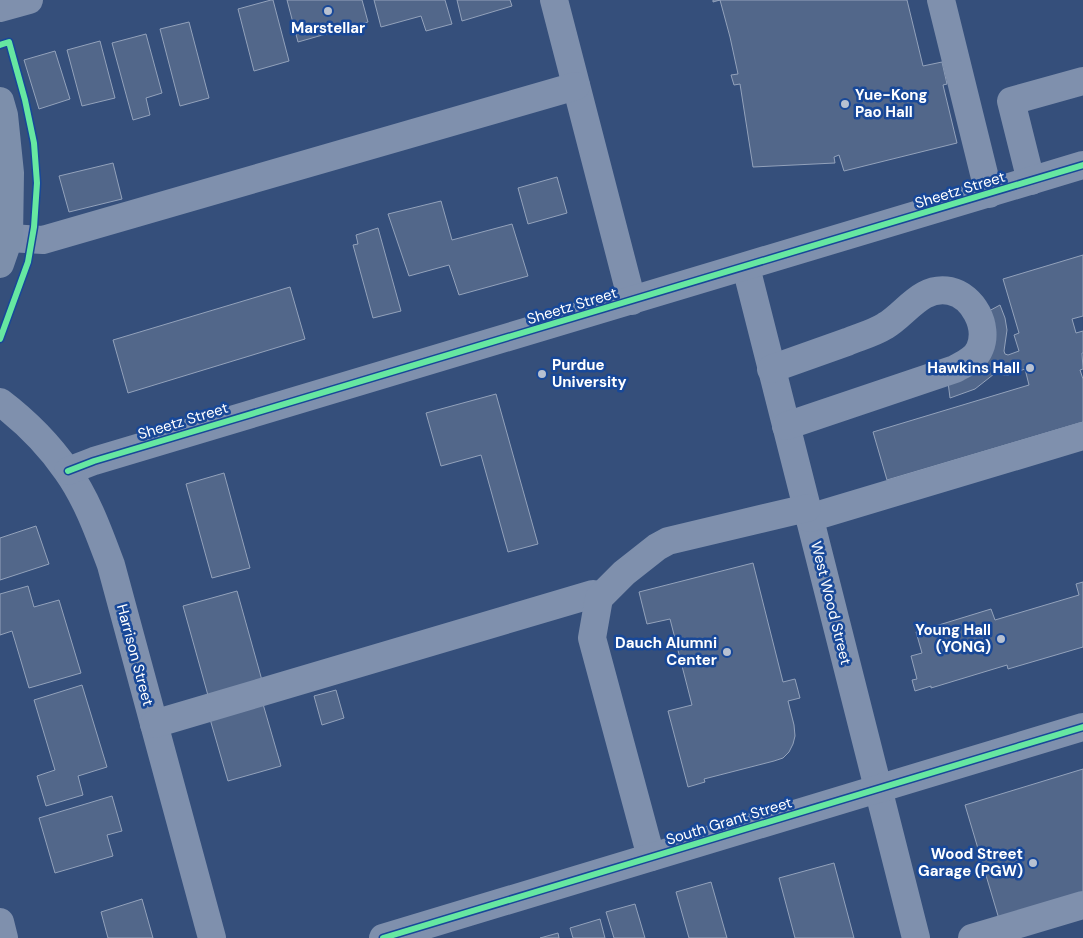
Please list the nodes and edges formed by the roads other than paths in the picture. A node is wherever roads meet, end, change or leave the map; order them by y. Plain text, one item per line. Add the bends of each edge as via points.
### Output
1 (29, 0) edge
2 (554, 0) edge
3 (941, 0) edge
4 (0, 8) edge
5 (1083, 81) edge
6 (576, 86) junction
7 (0, 101) edge
8 (1083, 165) edge
9 (1032, 181) junction
10 (989, 194) junction
11 (8, 238) junction
12 (0, 264) edge
13 (746, 267) junction
14 (632, 301) junction
15 (771, 369) junction
16 (0, 402) edge
17 (786, 426) junction
18 (1083, 436) edge
19 (68, 471) junction
20 (808, 513) junction
21 (599, 598) junction
22 (154, 724) junction
23 (1083, 727) edge
24 (878, 789) junction
25 (651, 858) junction
26 (1083, 905) edge
27 (0, 922) edge
28 (4, 938) edge
29 (212, 938) edge
30 (383, 938) edge
31 (916, 938) edge
32 (972, 938) edge

1 - 4 street
2 - 6 street
3 - 10 street
5 - 9 street via 1011,101
6 - 11 street via 43,240
6 - 14 street
7 - 11 main road via 10,173
8 - 9 street, Sheetz Street
9 - 10 street, Sheetz Street
10 - 13 street, Sheetz Street
11 - 12 main road
13 - 14 street, Sheetz Street
13 - 15 street, West Wood Street
14 - 19 street, Sheetz Street
15 - 17 street, West Wood Street
15 - 17 street via 869,334 886,326 921,296 936,292 950,291 966,299 979,316 983,335 980,349 969,362
16 - 19 street, Harrison Street via 45,444
17 - 20 street, West Wood Street
18 - 20 street
19 - 22 street, Harrison Street via 91,514 111,565
20 - 21 street via 668,541 624,573
20 - 24 street, West Wood Street
21 - 22 street via 593,594
21 - 25 street via 592,638
22 - 29 street, Harrison Street
23 - 24 street, South Grant Street
24 - 25 street, South Grant Street
24 - 31 street, West Wood Street
25 - 30 street, South Grant Street
26 - 32 street
27 - 28 street

